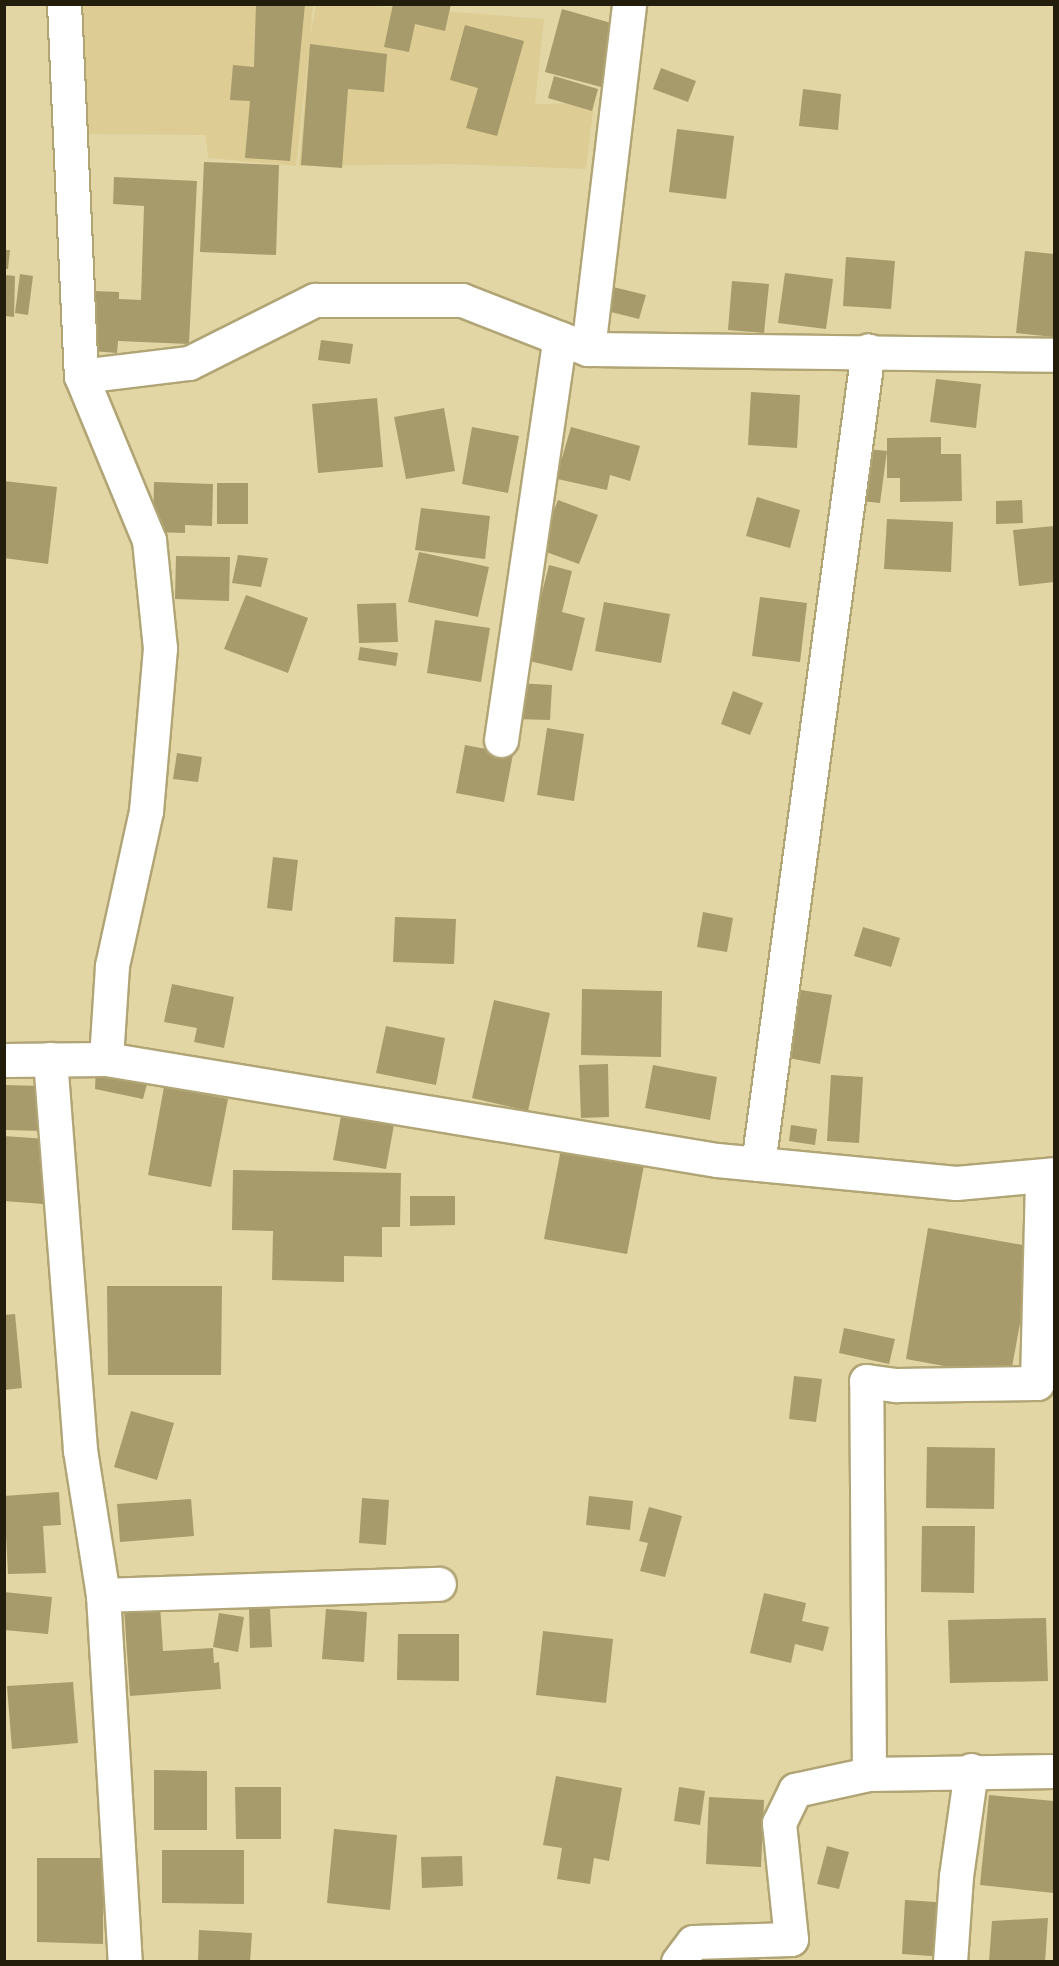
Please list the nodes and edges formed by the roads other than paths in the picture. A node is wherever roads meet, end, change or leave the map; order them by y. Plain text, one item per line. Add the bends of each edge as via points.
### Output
1 (64, 4) edge
2 (629, 4) edge
3 (574, 344) junction
4 (868, 350) junction
5 (1054, 355) edge
6 (81, 376) junction
7 (501, 740) dead end
8 (50, 1059) junction
9 (106, 1059) junction
10 (4, 1060) edge
11 (758, 1164) junction
12 (1048, 1175) edge
13 (439, 1584) dead end
14 (103, 1595) junction
15 (972, 1770) junction
16 (1054, 1771) edge
17 (868, 1774) junction
18 (125, 1962) edge
19 (678, 1962) edge
20 (950, 1962) edge

1 - 6 street
2 - 3 street
3 - 4 street
3 - 6 street via 462,300 315,300 189,363
3 - 7 street
4 - 5 street
4 - 11 street
6 - 9 street via 149,540 160,648 146,811 112,966
8 - 9 street
8 - 10 street
8 - 14 street via 80,1450
9 - 11 street
11 - 12 street via 956,1183
12 - 17 street via 1037,1383 896,1385 866,1381
13 - 14 street
14 - 18 street
15 - 16 street
15 - 17 street
15 - 20 street via 956,1876
17 - 19 street via 795,1790 779,1823 791,1939 693,1942

